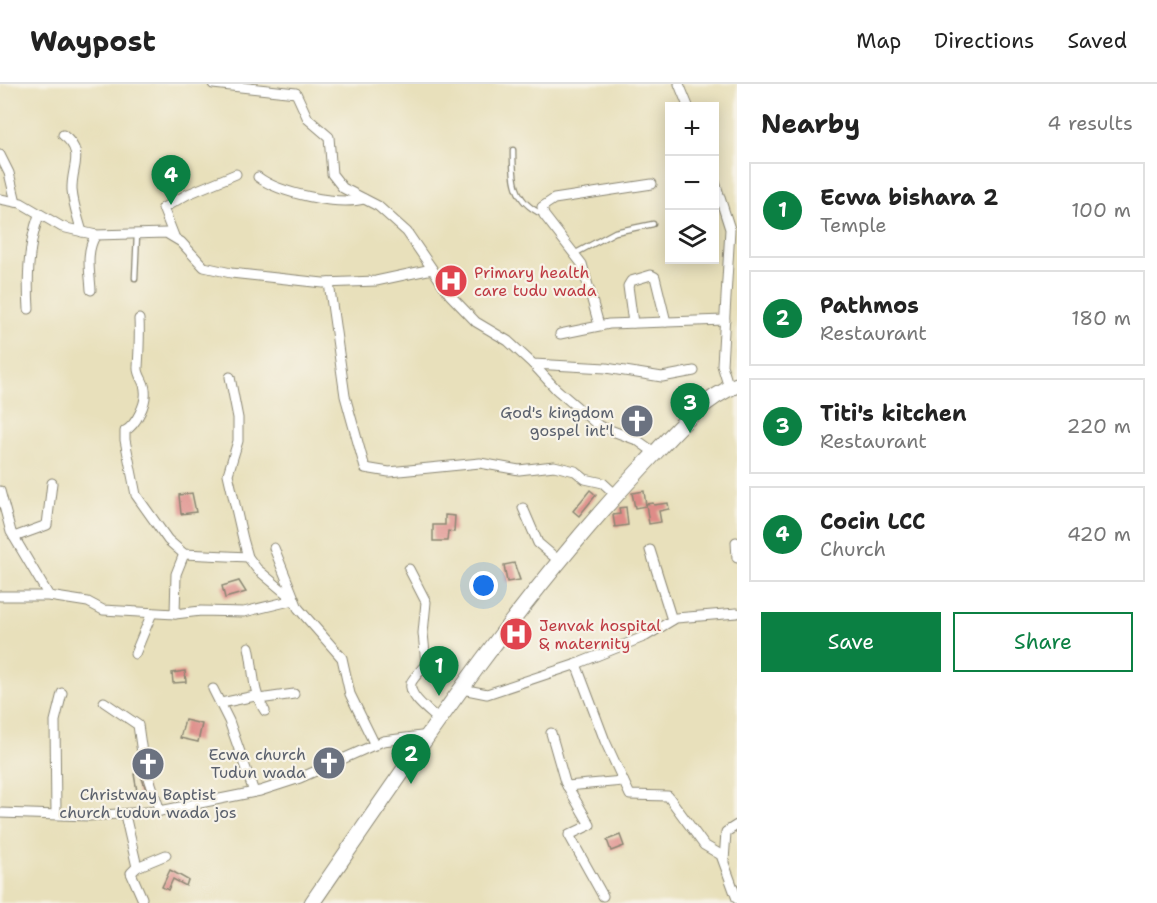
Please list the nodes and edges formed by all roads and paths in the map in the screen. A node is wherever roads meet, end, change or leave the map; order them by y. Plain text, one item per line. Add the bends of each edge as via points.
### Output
1 (213, 84) edge
2 (679, 84) edge
3 (259, 86) edge
4 (686, 102) edge
5 (63, 135) dead end
6 (513, 150) dead end
7 (0, 155) edge
8 (236, 174) dead end
9 (258, 177) dead end
10 (652, 184) dead end
11 (719, 192) edge
12 (0, 199) edge
13 (364, 199) junction
14 (16, 202) junction
15 (39, 215) junction
16 (544, 215) junction
17 (654, 224) dead end
18 (734, 229) edge
19 (82, 232) junction
20 (137, 234) junction
21 (96, 235) junction
22 (174, 236) junction
23 (576, 253) junction
24 (432, 268) junction
25 (135, 278) dead end
26 (329, 283) junction
27 (91, 290) dead end
28 (29, 309) dead end
29 (139, 319) dead end
30 (725, 320) junction
31 (666, 322) junction
32 (633, 323) junction
33 (598, 325) junction
34 (560, 334) dead end
35 (532, 364) junction
36 (694, 371) dead end
37 (230, 376) dead end
38 (733, 386) edge
39 (655, 453) junction
40 (52, 483) dead end
41 (0, 491) edge
42 (616, 495) junction
43 (523, 508) dead end
44 (14, 537) junction
45 (736, 542) edge
46 (274, 548) dead end
47 (650, 550) dead end
48 (184, 554) junction
49 (248, 557) junction
50 (737, 558) edge
51 (558, 560) junction
52 (409, 570) dead end
53 (0, 596) edge
54 (49, 596) junction
55 (294, 600) junction
56 (152, 613) junction
57 (737, 613) edge
58 (175, 614) junction
59 (672, 620) junction
60 (249, 647) dead end
61 (135, 654) dead end
62 (576, 664) junction
63 (213, 689) dead end
64 (462, 689) junction
65 (62, 693) dead end
66 (294, 694) dead end
67 (255, 696) junction
68 (104, 702) dead end
69 (221, 703) junction
70 (265, 711) dead end
71 (440, 721) junction
72 (551, 733) dead end
73 (430, 735) junction
74 (375, 745) junction
75 (623, 781) junction
76 (567, 786) junction
77 (254, 792) junction
78 (160, 811) junction
79 (0, 813) edge
80 (56, 814) junction
81 (125, 815) junction
82 (737, 825) edge
83 (166, 855) dead end
84 (723, 861) junction
85 (137, 867) junction
86 (603, 896) dead end
87 (142, 898) dead end
88 (737, 899) edge
89 (312, 903) edge

1 - 3 street
2 - 4 street
3 - 13 street via 296,93 308,119 329,137 332,174 343,188
5 - 19 street via 74,143 72,189
6 - 16 lane via 514,180 522,202
7 - 14 street
8 - 22 street via 164,208
9 - 13 street via 265,183 305,195 351,203
10 - 16 street via 554,199 542,207
11 - 18 street
12 - 14 street
13 - 24 street via 407,231
14 - 15 street
15 - 19 street
15 - 28 street via 27,268
16 - 23 street
17 - 23 lane via 615,232
18 - 30 street
19 - 21 street
20 - 21 street
20 - 22 street
20 - 25 lane
21 - 27 street via 89,259
22 - 26 street via 204,267 281,280
23 - 33 street
24 - 26 street via 376,281
24 - 35 street via 450,295 476,322 508,341
26 - 42 street via 345,396 365,468 388,472 480,463 519,470 554,466 603,483
29 - 48 street via 141,353 137,370 146,389 133,427 125,431 132,483 136,495 168,540
30 - 31 street
30 - 38 street via 722,365
31 - 32 street
31 - 32 street via 656,277 651,275 631,280 628,285
32 - 33 street
33 - 34 street
35 - 36 street via 606,368 662,377
35 - 39 street via 599,426 636,440
37 - 49 street via 238,441 228,474 229,488
38 - 39 main road via 703,406
39 - 42 main road
40 - 44 street via 47,525
41 - 44 street
42 - 51 main road
43 - 51 street via 538,543
44 - 54 street
45 - 50 street
46 - 55 street
47 - 59 street
48 - 49 street
48 - 58 street via 176,574
49 - 55 street
51 - 64 main road
52 - 71 street via 426,602 426,664 411,686 417,700
53 - 54 street
54 - 56 street via 88,602 103,610
55 - 58 street via 244,612
55 - 74 street via 342,658 350,694
56 - 58 street
56 - 61 street
57 - 59 street
59 - 62 street via 646,636
60 - 67 street
62 - 64 street via 487,694
62 - 75 street
63 - 69 street
64 - 71 main road
65 - 80 street via 55,721
66 - 67 street via 259,699
67 - 69 street
67 - 70 street
68 - 78 street via 138,724 143,760
69 - 77 street
71 - 73 main road
72 - 76 street
73 - 74 street
73 - 89 main road
74 - 77 street via 300,778
75 - 76 street
75 - 84 street via 630,795 668,796 704,845 721,855
76 - 86 street via 590,825 569,835
77 - 78 street
78 - 81 street
79 - 80 street
80 - 81 street
81 - 85 street
82 - 84 street via 726,832
83 - 85 street
84 - 88 street
85 - 87 street via 131,873

